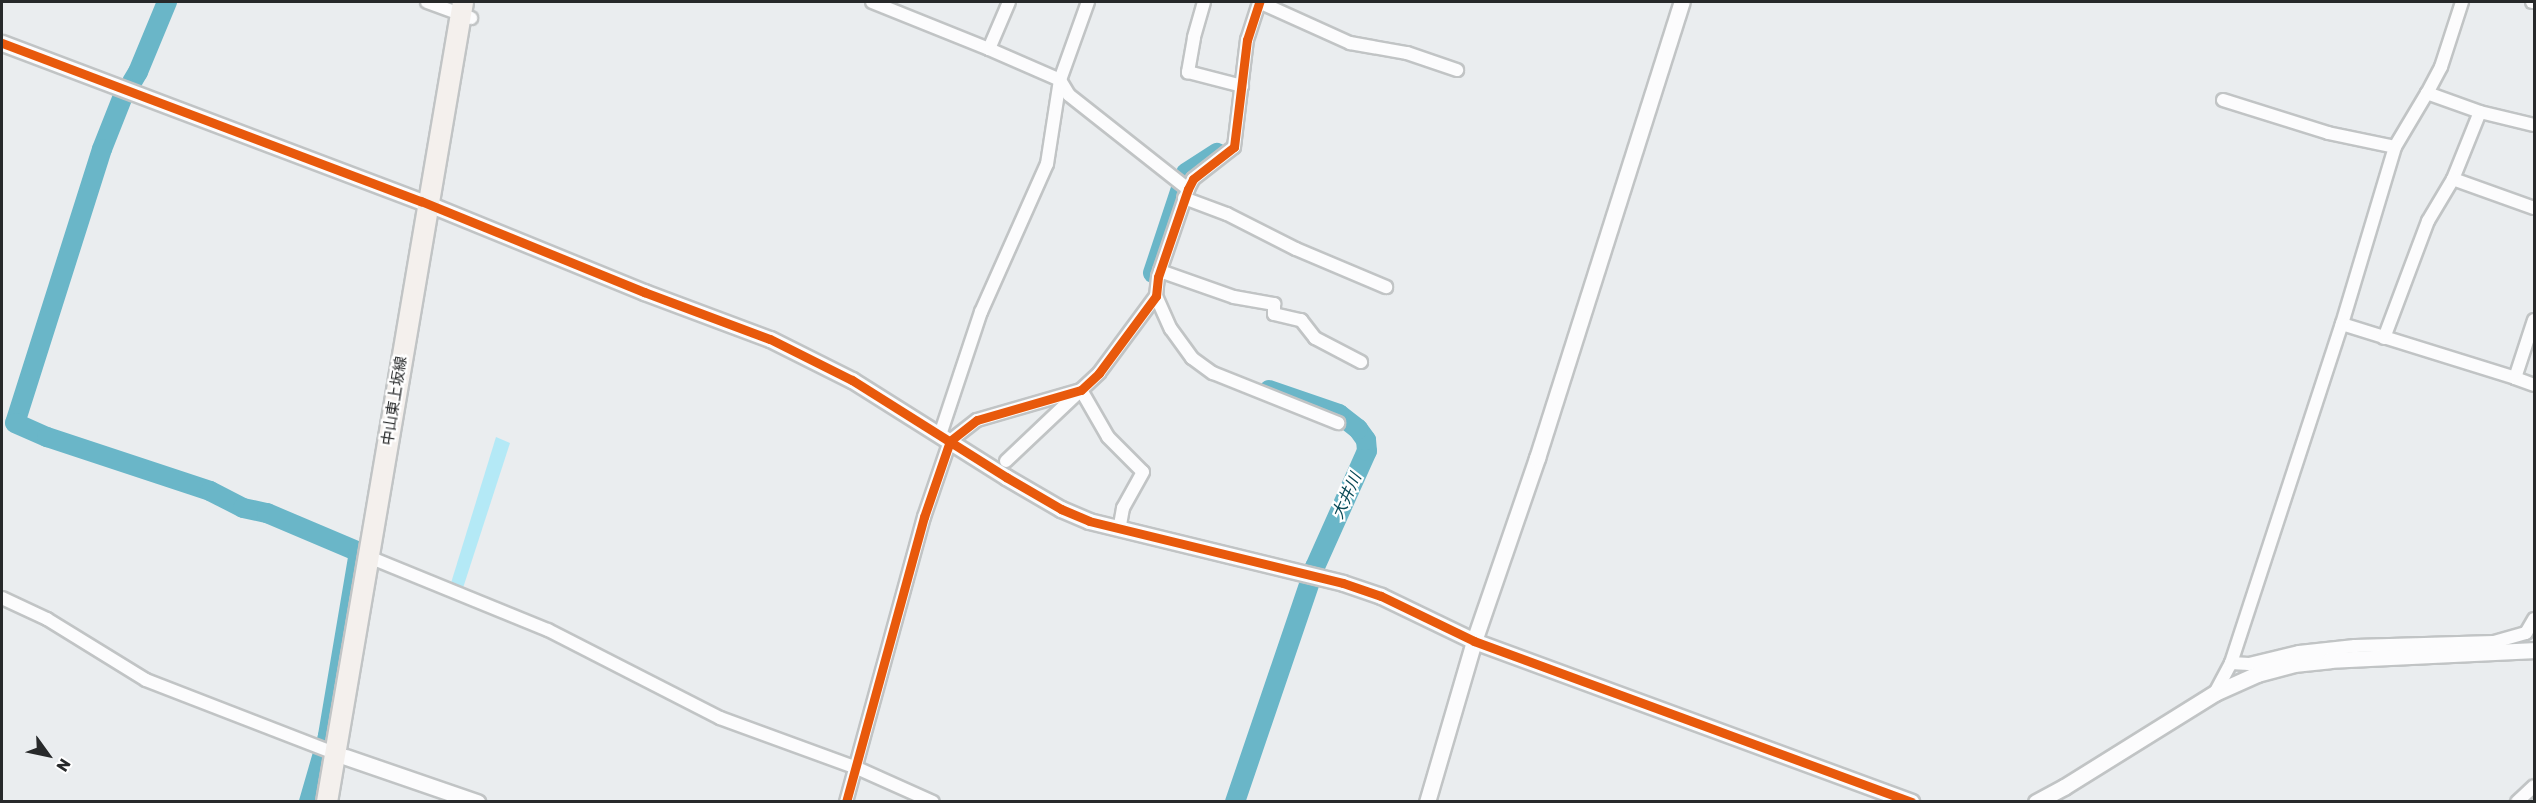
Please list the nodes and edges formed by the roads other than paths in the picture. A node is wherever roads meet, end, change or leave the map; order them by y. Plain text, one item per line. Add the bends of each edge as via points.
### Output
1 (427, 2) edge
2 (872, 2) edge
3 (1009, 2) edge
4 (1088, 2) edge
5 (1204, 2) edge
6 (1259, 2) edge
7 (1682, 2) edge
8 (2462, 2) edge
9 (467, 9) edge
10 (2, 43) edge
11 (989, 49) junction
12 (1457, 70) dead end
13 (1060, 80) junction
14 (1242, 86) junction
15 (2427, 93) junction
16 (2223, 100) dead end
17 (2480, 112) junction
18 (2535, 125) edge
19 (2395, 147) junction
20 (2453, 179) junction
21 (1184, 189) junction
22 (433, 206) junction
23 (2535, 208) edge
24 (1160, 271) junction
25 (1386, 287) dead end
26 (1156, 296) junction
27 (2535, 320) edge
28 (2342, 324) junction
29 (2384, 338) junction
30 (1361, 362) dead end
31 (2515, 378) junction
32 (2535, 385) edge
33 (1081, 390) junction
34 (1338, 423) dead end
35 (945, 438) junction
36 (1006, 461) dead end
37 (1119, 530) junction
38 (374, 559) junction
39 (2, 598) edge
40 (2535, 619) edge
41 (1474, 641) junction
42 (2535, 650) edge
43 (2232, 663) junction
44 (2215, 693) junction
45 (332, 753) junction
46 (857, 768) junction
47 (2535, 786) edge
48 (327, 801) edge
49 (339, 801) edge
50 (477, 801) edge
51 (846, 801) edge
52 (933, 801) edge
53 (1427, 801) edge
54 (1911, 801) edge
55 (2036, 801) edge
56 (2517, 801) edge

1 - 9 street
2 - 11 street
3 - 11 street
4 - 13 street
5 - 14 street via 1188,72
6 - 12 street via 1350,43 1407,53
6 - 14 street via 1247,40
7 - 41 street via 1537,458
8 - 15 street via 2441,67
9 - 22 main road, 中山東上坂線
10 - 22 street
11 - 13 street
13 - 21 street via 1069,95
13 - 35 street via 1047,164 981,312
14 - 21 street via 1234,147
15 - 17 street
15 - 19 street
16 - 19 street via 2328,133
17 - 18 street
17 - 20 street
19 - 28 street
20 - 23 street
20 - 29 street via 2428,222
21 - 24 street
21 - 25 street via 1296,249
22 - 35 street via 770,339 852,380
22 - 38 main road, 中山東上坂線
24 - 26 street
24 - 30 street via 1234,297 1274,304 1274,314 1301,320 1315,338
26 - 33 street via 1099,373
26 - 34 street via 1171,329 1192,358 1213,373
27 - 31 street
28 - 29 street
28 - 43 street
29 - 31 street
31 - 32 street
33 - 35 street via 977,420
33 - 36 street
33 - 37 street via 1108,437 1143,472 1123,508
35 - 37 street via 1061,509
35 - 46 street
37 - 41 street via 1313,575 1381,596
38 - 45 main road, 中山東上坂線
38 - 46 street via 548,630 720,718
39 - 45 street via 46,619 146,680
40 - 43 street via 2526,633 2494,642 2355,646 2299,652 2249,664
41 - 53 street
41 - 54 street
42 - 44 street via 2303,663 2257,674
43 - 44 street
44 - 55 street
45 - 48 main road, 中山東上坂線
45 - 49 main road, 中山東上坂線
45 - 50 street
46 - 51 street
46 - 52 street
47 - 56 street

